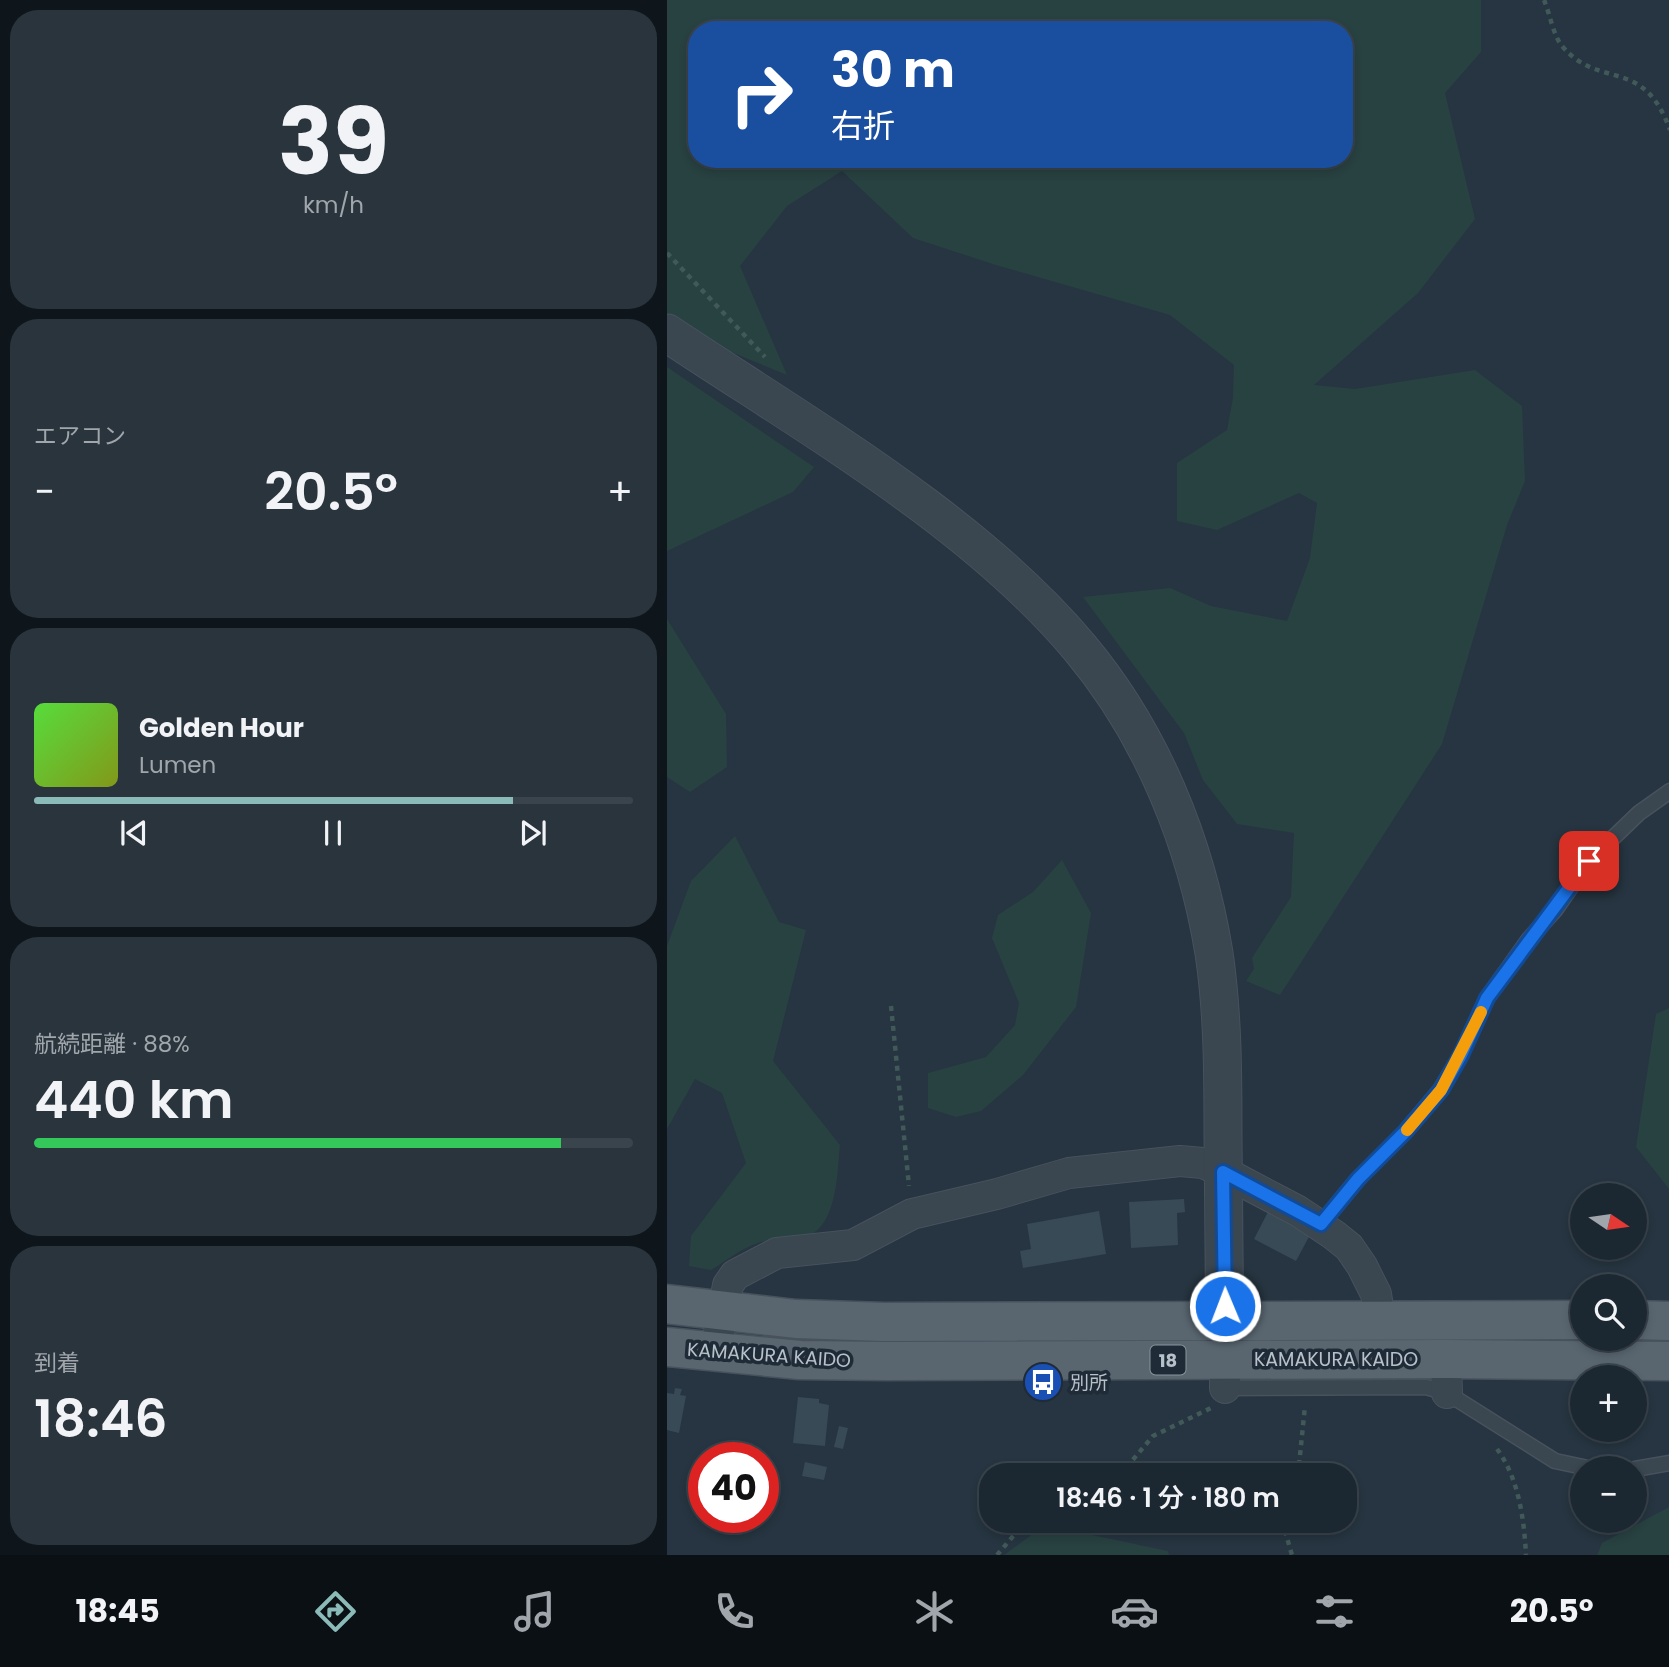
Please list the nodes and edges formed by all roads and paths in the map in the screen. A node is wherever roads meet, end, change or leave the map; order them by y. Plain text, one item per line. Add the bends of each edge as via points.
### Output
1 (1544, 0) edge
2 (1669, 130) edge
3 (667, 253) edge
4 (667, 333) edge
5 (771, 365) dead end
6 (1669, 791) edge
7 (891, 1006) dead end
8 (1223, 1172) junction
9 (912, 1214) junction
10 (1321, 1224) junction
11 (667, 1304) edge
12 (722, 1311) junction
13 (1225, 1320) junction
14 (1380, 1320) junction
15 (1570, 1320) edge
16 (1647, 1320) edge
17 (1669, 1321) edge
18 (667, 1347) edge
19 (717, 1354) junction
20 (1669, 1361) edge
21 (1225, 1374) junction
22 (1453, 1386) junction
23 (1307, 1388) junction
24 (1130, 1463) edge
25 (1299, 1463) edge
26 (1669, 1463) edge
27 (1570, 1464) edge
28 (1647, 1467) edge
29 (1017, 1533) edge
30 (1286, 1533) edge
31 (997, 1555) edge
32 (1292, 1555) edge
33 (1526, 1555) edge

1 - 2 path via 1559,44 1578,62 1643,85
3 - 5 path
4 - 8 street via 977,547 1034,597 1081,649 1126,713 1179,821 1206,910 1219,1003
6 - 10 lane via 1589,861 1487,998 1441,1090
7 - 9 path
8 - 9 street via 1203,1163 1180,1161 1069,1173
8 - 10 street
8 - 13 street
9 - 12 street via 853,1245 777,1253 751,1265 728,1285
10 - 14 street via 1349,1247 1362,1266 1376,1294
11 - 12 main road, KAMAKURA KAIDO / 18
12 - 13 main road, KAMAKURA KAIDO / 18 via 884,1322
12 - 19 street
13 - 14 main road, KAMAKURA KAIDO / 18
13 - 21 street
14 - 15 main road, KAMAKURA KAIDO / 18
16 - 17 main road
18 - 19 main road, KAMAKURA KAIDO / 18
19 - 21 main road, KAMAKURA KAIDO / 18
20 - 22 main road, KAMAKURA KAIDO / 18
21 - 22 main road, KAMAKURA KAIDO / 18
21 - 23 lane
21 - 24 path via 1219,1401 1206,1413 1153,1436
22 - 23 lane
22 - 27 lane via 1555,1461
22 - 33 path via 1506,1462 1525,1519
23 - 25 path
26 - 28 lane
29 - 31 path
30 - 32 path

